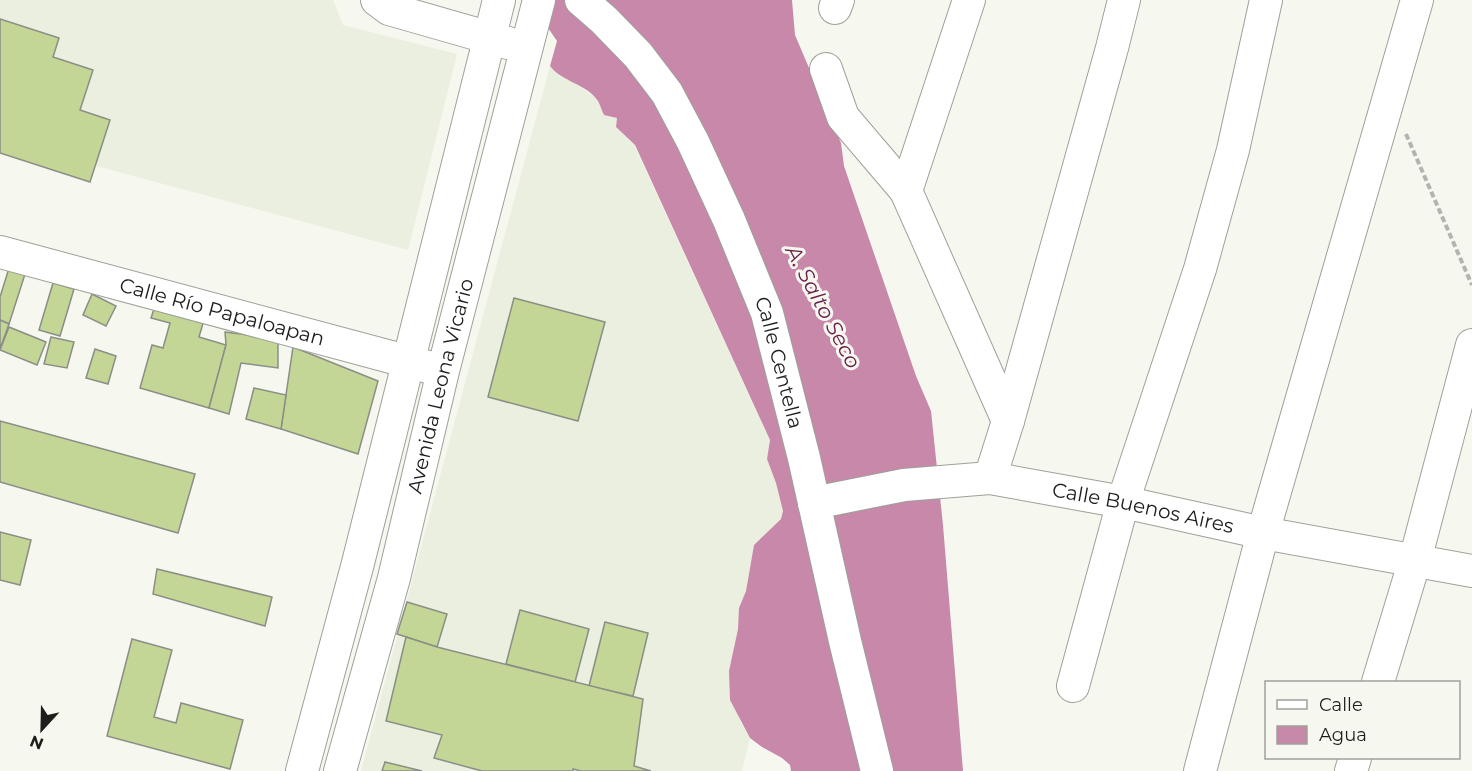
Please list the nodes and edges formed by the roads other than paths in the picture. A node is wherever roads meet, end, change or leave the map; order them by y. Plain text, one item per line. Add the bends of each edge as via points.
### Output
1 (377, 0) edge
2 (499, 0) edge
3 (539, 0) edge
4 (581, 0) edge
5 (969, 0) edge
6 (1124, 0) edge
7 (1266, 0) edge
8 (1417, 0) edge
9 (489, 38) junction
10 (526, 47) junction
11 (826, 69) dead end
12 (906, 190) junction
13 (0, 252) edge
14 (1472, 345) edge
15 (407, 361) junction
16 (443, 371) junction
17 (1008, 422) junction
18 (990, 478) junction
19 (1123, 502) junction
20 (814, 503) junction
21 (1263, 533) junction
22 (1414, 560) junction
23 (1472, 570) edge
24 (1378, 681) edge
25 (1073, 686) dead end
26 (302, 771) edge
27 (340, 771) edge
28 (877, 771) edge
29 (1200, 771) edge

1 - 9 street via 389,9
2 - 9 street, Avenida Leona Vicario
3 - 10 street, Avenida Leona Vicario
4 - 20 street, Calle Centella via 638,54 667,93 693,142 767,313
5 - 12 street
6 - 17 street
7 - 19 street via 1233,150 1200,269
8 - 21 street
9 - 10 street
9 - 15 street, Avenida Leona Vicario
10 - 16 street, Avenida Leona Vicario
11 - 12 street via 843,117
12 - 17 street
13 - 15 street, Calle Río Papaloapan
14 - 22 street
15 - 16 street, Calle Río Papaloapan
15 - 26 street, Avenida Leona Vicario
16 - 27 street, Avenida Leona Vicario via 394,578
17 - 18 street
18 - 19 street, Calle Buenos Aires
18 - 20 street, Calle Buenos Aires via 904,486
19 - 21 street, Calle Buenos Aires
19 - 25 street
20 - 28 street, Calle Centella
21 - 22 street, Calle Buenos Aires
21 - 29 street
22 - 23 street, Calle Buenos Aires
22 - 24 street

